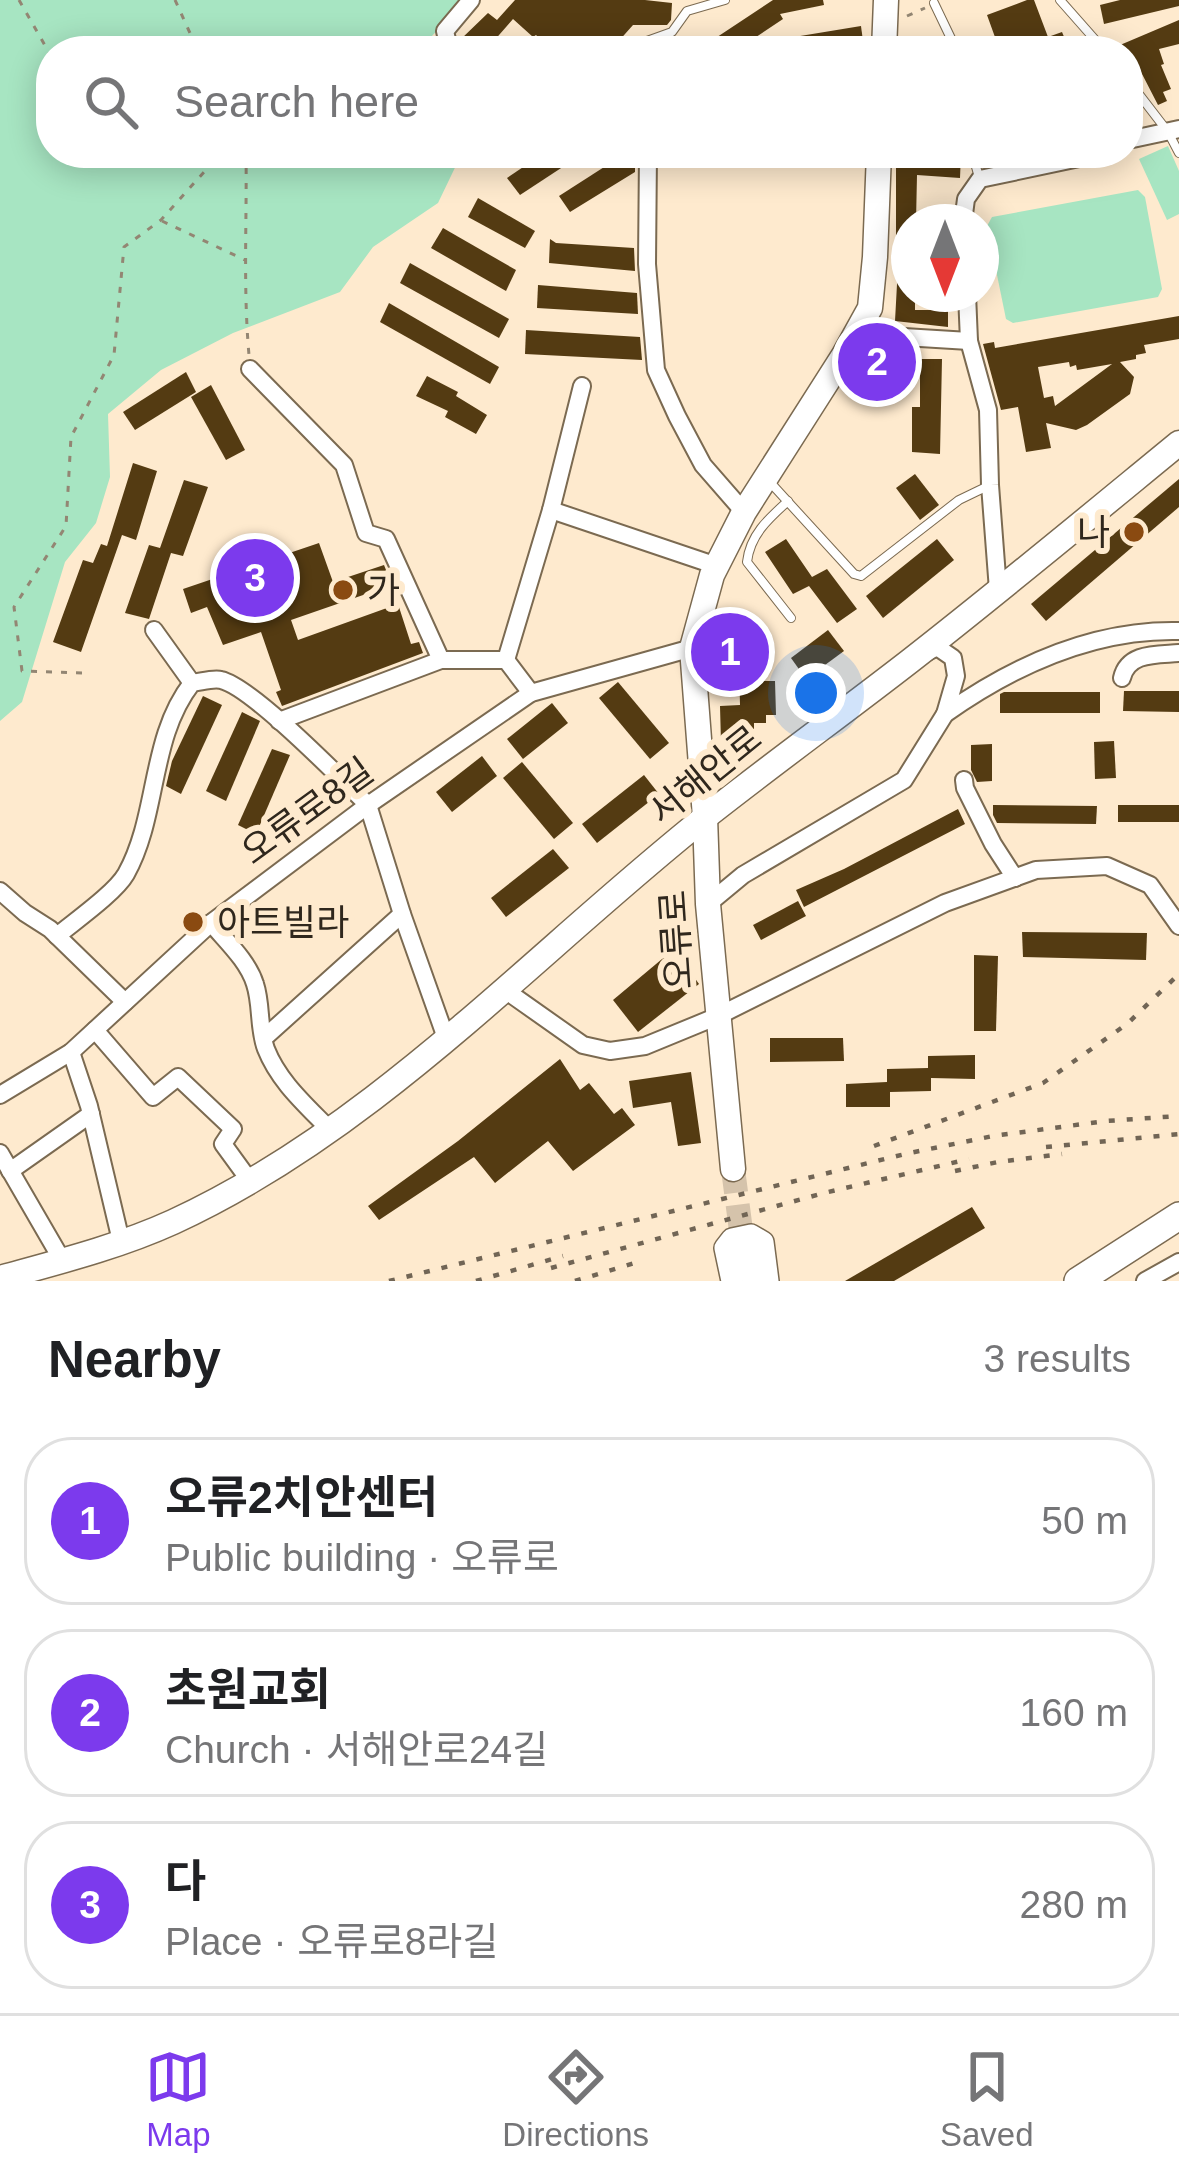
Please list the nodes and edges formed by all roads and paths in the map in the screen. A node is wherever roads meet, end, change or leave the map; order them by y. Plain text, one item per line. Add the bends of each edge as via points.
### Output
1 (20, 0) edge
2 (175, 0) edge
3 (471, 0) edge
4 (725, 0) edge
5 (886, 0) edge
6 (1060, 0) edge
7 (934, 3) joint
8 (911, 15) dead end
9 (40, 36) edge
10 (193, 36) edge
11 (446, 36) edge
12 (661, 36) edge
13 (885, 36) edge
14 (950, 36) edge
15 (1092, 36) edge
16 (1143, 96) edge
17 (1174, 130) edge
18 (1143, 137) edge
19 (1179, 153) edge
20 (208, 168) edge
21 (246, 168) edge
22 (648, 168) edge
23 (878, 168) edge
24 (977, 168) edge
25 (1029, 168) edge
26 (980, 178) junction
27 (965, 204) edge
28 (161, 220) junction
29 (247, 261) junction
30 (968, 312) edge
31 (855, 334) junction
32 (969, 341) junction
33 (250, 369) joint
34 (583, 386) dead end
35 (1179, 443) edge
36 (767, 478) junction
37 (990, 485) junction
38 (788, 501) junction
39 (551, 510) junction
40 (744, 512) junction
41 (717, 566) junction
42 (998, 590) junction
43 (791, 618) dead end
44 (154, 630) dead end
45 (1179, 631) edge
46 (692, 648) junction
47 (1179, 653) edge
48 (913, 659) junction
49 (441, 660) junction
50 (506, 660) junction
51 (82, 673) dead end
52 (1122, 678) dead end
53 (192, 682) junction
54 (531, 693) junction
55 (945, 714) junction
56 (279, 721) junction
57 (964, 780) dead end
58 (368, 805) junction
59 (705, 817) junction
60 (1015, 878) junction
61 (0, 891) edge
62 (708, 904) junction
63 (402, 914) junction
64 (211, 923) junction
65 (1179, 926) edge
66 (57, 936) junction
67 (506, 989) junction
68 (125, 1002) junction
69 (718, 1016) junction
70 (95, 1030) junction
71 (264, 1038) junction
72 (446, 1038) junction
73 (70, 1052) junction
74 (0, 1095) edge
75 (91, 1114) junction
76 (330, 1130) junction
77 (0, 1153) edge
78 (733, 1169) tunnel mouth
79 (10, 1171) junction
80 (250, 1181) junction
81 (1179, 1216) edge
82 (121, 1241) junction
83 (743, 1246) tunnel mouth
84 (62, 1260) junction
85 (1179, 1262) edge
86 (0, 1278) edge
87 (731, 1281) edge
88 (753, 1281) edge
89 (768, 1281) edge
90 (1078, 1281) edge
91 (1145, 1281) edge

1 - 9 path
2 - 10 path
3 - 11 street
4 - 12 lane via 687,10
5 - 13 main road
6 - 15 lane
7 - 8 path
7 - 14 lane
16 - 17 lane
17 - 18 street
17 - 19 lane
20 - 28 path
21 - 29 path
22 - 40 street via 656,370 704,465
23 - 31 main road, 오류로 via 870,308
24 - 26 lane
25 - 26 street
26 - 27 street
28 - 29 path
28 - 51 path via 124,248 114,355 71,437 66,526 14,607 22,670
29 - 33 path
30 - 32 street
31 - 32 street
31 - 36 main road, 오류로
32 - 37 street via 988,410
33 - 49 street via 344,465 366,533 386,539
34 - 39 street
35 - 42 main road, 서해안로
36 - 38 lane
36 - 40 main road, 오류로
37 - 38 lane via 861,576
37 - 42 street
38 - 43 lane via 758,532 747,562
39 - 41 street
39 - 50 street
40 - 41 main road, 오류로
41 - 46 main road, 오류로
42 - 48 main road, 서해안로
44 - 53 street
45 - 55 street via 1051,655
46 - 54 street, 오류로8길
46 - 59 main road, 오류로
47 - 52 street via 1134,659
48 - 55 street via 937,647 953,658
48 - 59 main road, 서해안로
49 - 50 street
49 - 56 street
50 - 54 street
53 - 56 street via 219,679
53 - 66 street via 163,743 124,879
54 - 58 street, 오류로8길
55 - 62 street via 904,780
56 - 58 street
57 - 60 street
58 - 63 street
58 - 64 street, 오류로8길
59 - 62 main road, 오류로
59 - 67 main road, 서해안로
60 - 65 street via 1107,866 1150,886
60 - 69 street via 945,903
61 - 66 street
62 - 69 main road, 오류로
63 - 71 street
63 - 72 street
64 - 68 street, 오류로8길
64 - 71 street via 256,985
66 - 68 street
67 - 69 street via 584,1045 610,1051 645,1046
67 - 72 main road, 서해안로
68 - 70 street, 오류로8길
69 - 78 main road, 오류로
70 - 73 street, 오류로8길
70 - 80 street via 153,1097 178,1077 233,1129 223,1144
71 - 76 street via 285,1084
72 - 76 main road, 서해안로
73 - 74 street, 오류로8길
73 - 75 street
75 - 79 street
75 - 82 street
76 - 80 main road, 서해안로
77 - 79 street
79 - 84 street
80 - 82 main road, 서해안로
81 - 90 main road
82 - 84 main road, 서해안로
83 - 88 street
84 - 86 main road, 서해안로
85 - 91 street
87 - 89 street via 728,1242 751,1235 764,1242

